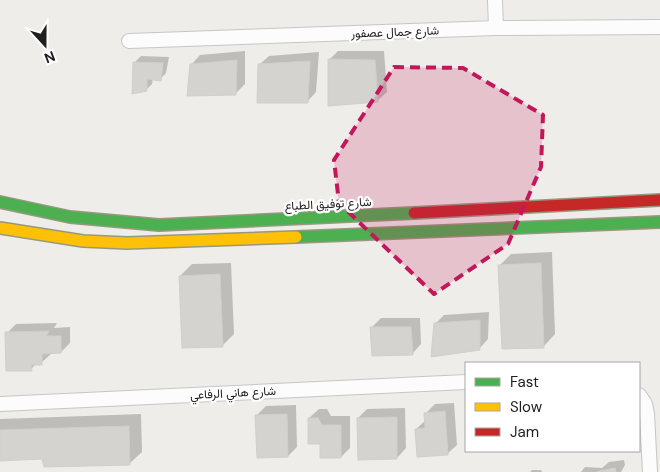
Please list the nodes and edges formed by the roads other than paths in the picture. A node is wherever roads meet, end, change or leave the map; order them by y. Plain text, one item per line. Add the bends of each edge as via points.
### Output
1 (495, 0) edge
2 (660, 27) edge
3 (496, 28) junction
4 (130, 41) dead end
5 (660, 200) edge
6 (0, 202) edge
7 (660, 222) edge
8 (0, 228) edge
9 (465, 382) edge
10 (640, 396) edge
11 (0, 404) edge
12 (650, 472) edge

1 - 3 street
2 - 3 street, شارع جمال عصفور
3 - 4 street, شارع جمال عصفور
5 - 6 street, شارع توفيق الطباع via 159,225 70,217
7 - 8 street via 127,243 83,241
9 - 11 street, شارع هاني الرفاعي
10 - 12 street via 647,414

